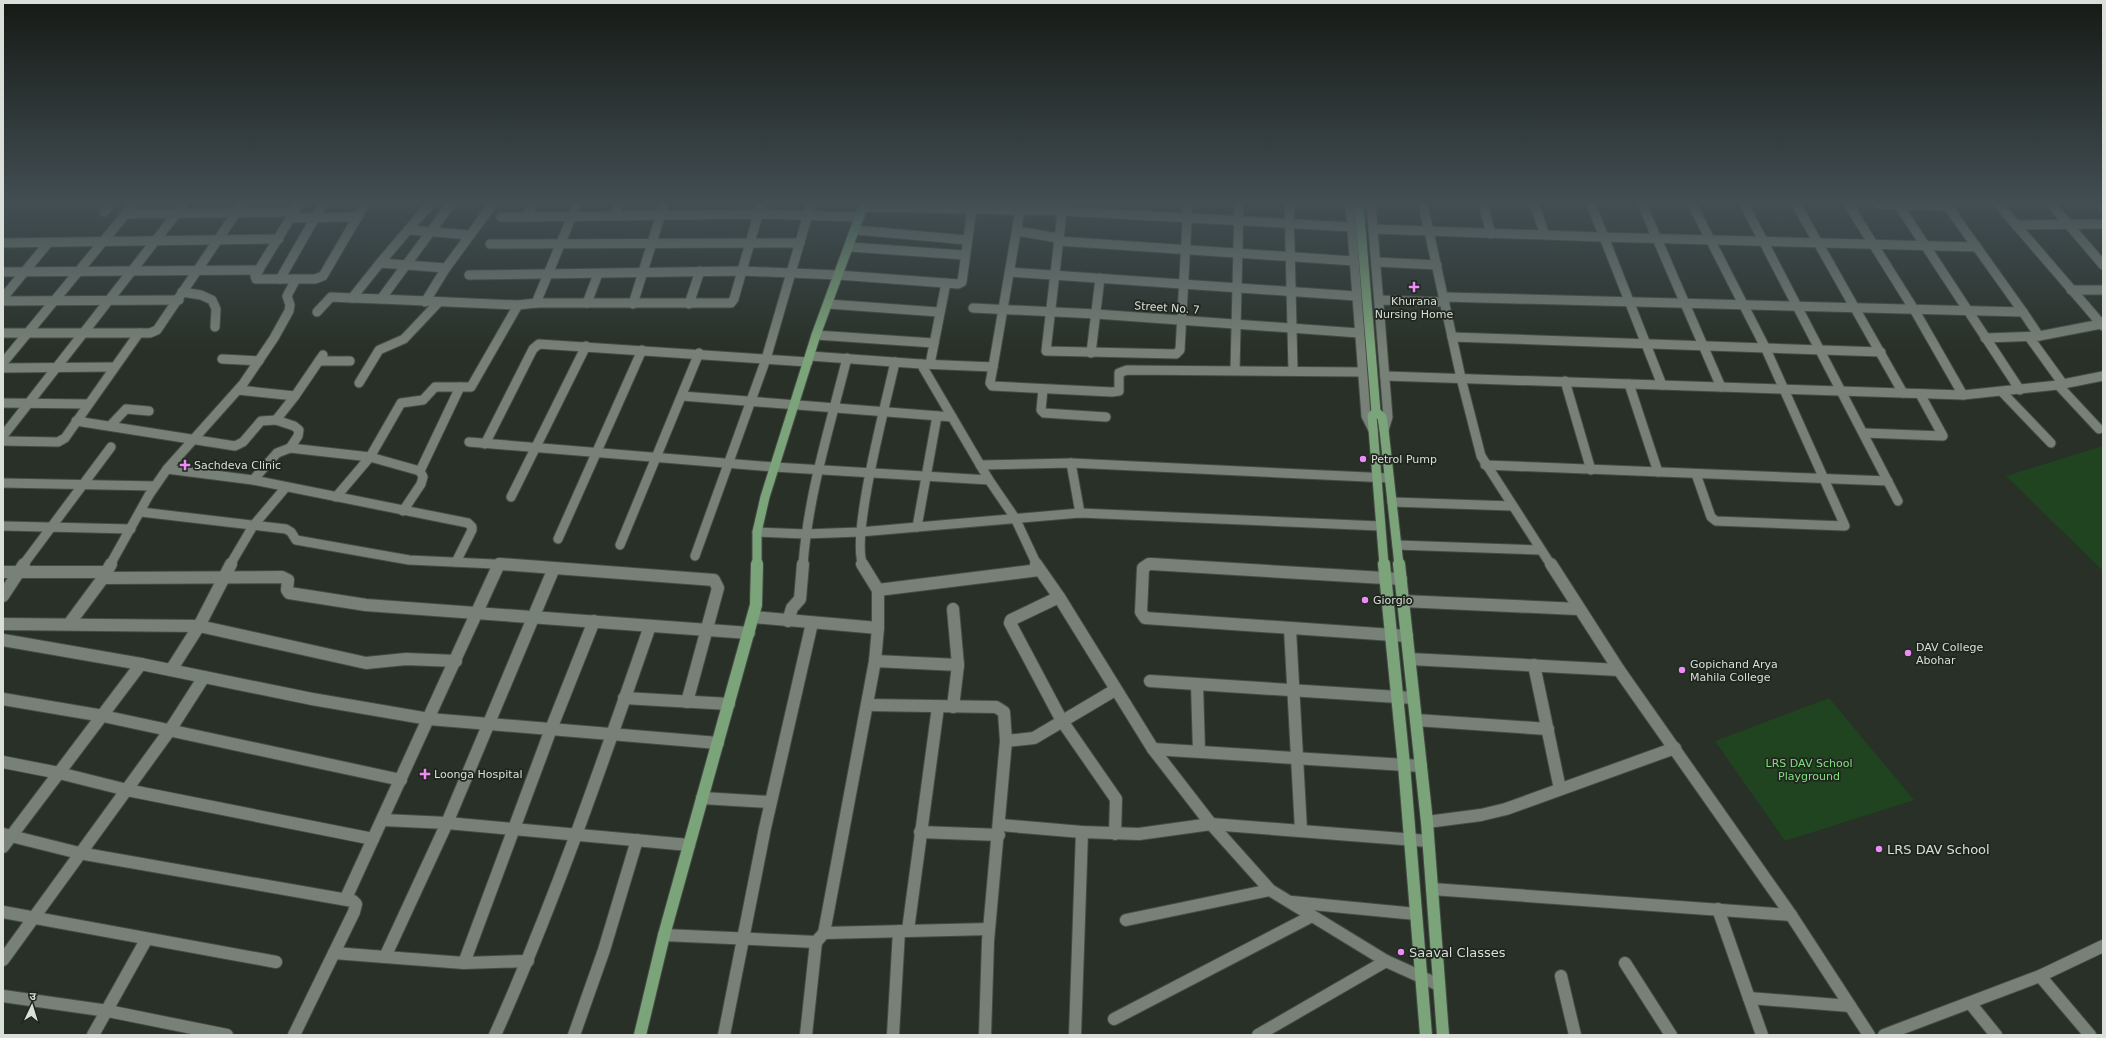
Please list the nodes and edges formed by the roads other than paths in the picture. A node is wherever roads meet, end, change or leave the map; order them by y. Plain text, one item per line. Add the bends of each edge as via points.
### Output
1 (41, 252) edge
2 (94, 252) edge
3 (146, 252) edge
4 (209, 252) edge
5 (270, 252) edge
6 (295, 252) edge
7 (337, 252) edge
8 (389, 252) edge
9 (415, 252) edge
10 (457, 252) edge
11 (558, 252) edge
12 (650, 252) edge
13 (746, 252) edge
14 (797, 252) edge
15 (848, 252) edge
16 (928, 252) edge
17 (1013, 252) edge
18 (1057, 252) edge
19 (1185, 252) edge
20 (1231, 252) edge
21 (1290, 252) edge
22 (1353, 252) edge
23 (1363, 252) edge
24 (1376, 252) edge
25 (1434, 252) edge
26 (1610, 252) edge
27 (1663, 252) edge
28 (1716, 252) edge
29 (1769, 252) edge
30 (1824, 252) edge
31 (1878, 252) edge
32 (1929, 252) edge
33 (1981, 252) edge
34 (2039, 252) edge
35 (2092, 252) edge
36 (1238, 253) junction
37 (964, 255) joint
38 (1290, 256) junction
39 (1354, 261) junction
40 (1377, 262) junction
41 (380, 263) junction
42 (405, 265) junction
43 (1437, 265) junction
44 (2103, 266) edge
45 (446, 268) junction
46 (198, 270) junction
47 (259, 270) junction
48 (79, 271) junction
49 (132, 271) junction
50 (742, 271) junction
51 (3, 272) edge
52 (25, 272) junction
53 (700, 272) junction
54 (792, 272) junction
55 (1010, 272) junction
56 (644, 273) junction
57 (598, 274) junction
58 (469, 275) dead end
59 (549, 275) junction
60 (838, 275) junction
61 (1055, 275) junction
62 (1100, 278) junction
63 (280, 279) junction
64 (296, 279) junction
65 (946, 283) junction
66 (1183, 283) junction
67 (1237, 286) junction
68 (2071, 290) junction
69 (2103, 290) edge
70 (1291, 291) junction
71 (180, 296) junction
72 (1356, 296) junction
73 (3, 298) edge
74 (352, 298) junction
75 (381, 299) junction
76 (57, 300) junction
77 (110, 300) junction
78 (1380, 300) junction
79 (1444, 300) junction
80 (3, 301) edge
81 (425, 302) junction
82 (438, 302) junction
83 (536, 303) junction
84 (587, 303) junction
85 (1629, 303) junction
86 (633, 304) junction
87 (689, 304) junction
88 (828, 304) junction
89 (1685, 304) junction
90 (518, 305) junction
91 (1742, 306) junction
92 (1798, 307) junction
93 (973, 308) dead end
94 (1003, 309) junction
95 (1856, 309) junction
96 (1915, 311) junction
97 (1968, 311) junction
98 (317, 312) dead end
99 (940, 312) junction
100 (1050, 312) junction
101 (2023, 312) junction
102 (1096, 314) junction
103 (1182, 321) junction
104 (1236, 324) junction
105 (2102, 325) edge
106 (215, 327) dead end
107 (1292, 328) junction
108 (30, 332) junction
109 (3, 333) edge
110 (82, 333) junction
111 (139, 333) junction
112 (1359, 333) junction
113 (816, 335) junction
114 (2039, 336) junction
115 (1452, 337) junction
116 (2028, 337) junction
117 (1985, 338) junction
118 (934, 343) junction
119 (1646, 344) junction
120 (586, 346) junction
121 (1703, 346) junction
122 (1765, 348) junction
123 (642, 350) junction
124 (1821, 350) junction
125 (1881, 352) junction
126 (699, 353) junction
127 (1091, 353) junction
128 (848, 358) junction
129 (222, 359) dead end
130 (766, 359) junction
131 (809, 359) junction
132 (259, 361) junction
133 (350, 361) dead end
134 (895, 362) junction
135 (3, 363) edge
136 (926, 364) junction
137 (57, 367) junction
138 (114, 367) junction
139 (992, 367) junction
140 (3, 368) edge
141 (1235, 370) junction
142 (1293, 370) junction
143 (1362, 372) junction
144 (1385, 376) junction
145 (2103, 376) edge
146 (1461, 378) junction
147 (1566, 382) junction
148 (359, 383) dead end
149 (1628, 384) junction
150 (2060, 384) junction
151 (1662, 385) junction
152 (460, 387) junction
153 (1721, 387) junction
154 (1784, 388) junction
155 (1042, 389) junction
156 (238, 390) junction
157 (1842, 390) junction
158 (2020, 390) junction
159 (2002, 392) junction
160 (1903, 394) junction
161 (1920, 394) junction
162 (1964, 395) junction
163 (295, 396) junction
164 (682, 396) junction
165 (750, 400) junction
166 (3, 403) edge
167 (30, 403) junction
168 (795, 403) junction
169 (88, 404) junction
170 (835, 407) junction
171 (1376, 408) junction
172 (149, 411) dead end
173 (884, 411) junction
174 (937, 416) junction
175 (952, 417) junction
176 (1106, 417) dead end
177 (276, 420) junction
178 (76, 421) junction
179 (110, 426) junction
180 (2099, 428) dead end
181 (1373, 430) junction
182 (1384, 430) junction
183 (1864, 434) junction
184 (3, 436) edge
185 (196, 439) junction
186 (3, 441) edge
187 (469, 442) dead end
188 (2051, 443) dead end
189 (485, 444) junction
190 (111, 447) dead end
191 (290, 448) junction
192 (535, 448) junction
193 (595, 452) junction
194 (370, 457) junction
195 (656, 457) junction
196 (727, 463) junction
197 (1071, 463) junction
198 (980, 465) junction
199 (1485, 465) junction
200 (774, 467) junction
201 (819, 468) junction
202 (167, 469) junction
203 (1591, 470) junction
204 (420, 471) junction
205 (871, 471) junction
206 (1658, 472) junction
207 (1696, 474) junction
208 (926, 475) junction
209 (1376, 477) junction
210 (1389, 478) junction
211 (1825, 479) junction
212 (253, 480) junction
213 (989, 480) junction
214 (1888, 481) junction
215 (3, 483) edge
216 (84, 484) junction
217 (155, 486) junction
218 (286, 487) junction
219 (336, 497) junction
220 (511, 497) dead end
221 (1898, 500) dead end
222 (1392, 502) junction
223 (1512, 506) junction
224 (403, 511) junction
225 (141, 512) junction
226 (1080, 513) junction
227 (1015, 518) junction
228 (3, 526) edge
229 (52, 526) junction
230 (253, 526) junction
231 (1380, 526) junction
232 (917, 527) junction
233 (131, 529) junction
234 (758, 532) junction
235 (860, 532) junction
236 (805, 534) junction
237 (558, 539) dead end
238 (620, 545) dead end
239 (1397, 545) junction
240 (1540, 550) junction
241 (694, 556) dead end
242 (456, 562) junction
243 (499, 564) junction
244 (554, 568) junction
245 (1039, 570) junction
246 (3, 572) edge
247 (18, 572) junction
248 (104, 575) junction
249 (223, 578) junction
250 (1386, 578) junction
251 (1401, 580) junction
252 (878, 590) junction
253 (3, 596) edge
254 (1059, 596) junction
255 (1403, 601) junction
256 (1578, 609) junction
257 (953, 610) dead end
258 (477, 614) junction
259 (753, 617) junction
260 (534, 618) junction
261 (594, 621) junction
262 (788, 621) junction
263 (812, 623) junction
264 (3, 624) edge
265 (69, 624) junction
266 (199, 626) junction
267 (650, 626) junction
268 (878, 628) junction
269 (1290, 629) junction
270 (706, 630) junction
271 (749, 632) junction
272 (1391, 634) junction
273 (1407, 636) junction
274 (3, 640) edge
275 (1410, 659) junction
276 (456, 661) junction
277 (875, 661) junction
278 (141, 664) junction
279 (958, 665) junction
280 (1534, 665) junction
281 (171, 670) junction
282 (1619, 670) junction
283 (204, 677) junction
284 (1150, 681) dead end
285 (1197, 685) junction
286 (1115, 690) junction
287 (1292, 690) junction
288 (1397, 697) junction
289 (624, 698) junction
290 (1413, 698) junction
291 (3, 699) edge
292 (687, 702) junction
293 (729, 704) junction
294 (868, 705) junction
295 (938, 707) junction
296 (953, 707) junction
297 (103, 716) junction
298 (429, 719) junction
299 (1416, 720) junction
300 (1062, 721) junction
301 (489, 725) junction
302 (551, 729) junction
303 (170, 730) junction
304 (1548, 730) junction
305 (611, 733) junction
306 (1006, 741) junction
307 (718, 743) junction
308 (1675, 748) junction
309 (1154, 749) junction
310 (1199, 751) junction
311 (1296, 757) junction
312 (3, 762) edge
313 (1404, 765) junction
314 (1421, 766) junction
315 (59, 773) junction
316 (401, 780) junction
317 (1560, 789) junction
318 (127, 790) junction
319 (702, 798) junction
320 (769, 802) junction
321 (383, 820) junction
322 (1427, 822) junction
323 (447, 824) junction
324 (1211, 824) junction
325 (513, 830) junction
326 (999, 830) junction
327 (1301, 830) junction
328 (920, 832) junction
329 (1082, 832) junction
330 (1115, 834) junction
331 (7, 835) edge
332 (577, 835) junction
333 (373, 839) junction
334 (1410, 839) junction
335 (637, 840) junction
336 (1428, 841) junction
337 (689, 844) junction
338 (3, 847) edge
339 (79, 853) junction
340 (1432, 889) junction
341 (1270, 890) junction
342 (346, 898) junction
343 (1288, 901) junction
344 (1718, 909) junction
345 (3, 912) edge
346 (1416, 914) junction
347 (1791, 915) junction
348 (1312, 916) junction
349 (31, 918) junction
350 (1126, 920) dead end
351 (989, 929) junction
352 (903, 931) junction
353 (664, 935) junction
354 (820, 937) junction
355 (740, 939) junction
356 (146, 940) junction
357 (2102, 949) edge
358 (334, 953) junction
359 (385, 957) junction
360 (3, 960) edge
361 (528, 961) junction
362 (1386, 961) junction
363 (276, 962) dead end
364 (464, 963) junction
365 (1625, 963) dead end
366 (1561, 976) dead end
367 (2040, 976) junction
368 (1422, 977) junction
369 (1439, 985) junction
370 (3, 996) edge
371 (1750, 998) junction
372 (1970, 1003) junction
373 (1850, 1006) junction
374 (108, 1011) junction
375 (1114, 1019) dead end
376 (92, 1035) edge
377 (227, 1035) edge
378 (294, 1035) edge
379 (495, 1035) edge
380 (574, 1035) edge
381 (640, 1035) edge
382 (724, 1035) edge
383 (806, 1035) edge
384 (893, 1035) edge
385 (985, 1035) edge
386 (1075, 1035) edge
387 (1258, 1035) edge
388 (1426, 1035) edge
389 (1443, 1035) edge
390 (1575, 1035) edge
391 (1672, 1035) edge
392 (1762, 1035) edge
393 (1869, 1035) edge
394 (1884, 1035) edge
395 (1996, 1035) edge
396 (2090, 1035) edge

1 - 52 street
2 - 48 street
3 - 49 street
4 - 46 street
5 - 47 street
6 - 63 street
7 - 64 street via 323,276 315,279
8 - 41 street
9 - 42 street
10 - 45 street
11 - 59 street
12 - 56 street
13 - 50 street
14 - 54 street
15 - 60 main road
16 - 37 street
17 - 55 street
18 - 61 street
19 - 66 street
20 - 36 street
21 - 38 street
22 - 39 street
23 - 171 main road
24 - 40 street
25 - 43 street
26 - 85 street
27 - 89 street
28 - 91 street
29 - 92 street
30 - 95 street
31 - 96 street
32 - 97 street
33 - 101 street
34 - 68 street
35 - 44 street
36 - 38 street
36 - 67 street
37 - 65 street via 962,282
38 - 39 street
38 - 70 street
39 - 72 street
40 - 43 street
40 - 78 street
41 - 42 street
41 - 74 street
42 - 45 street
42 - 75 street
43 - 79 street
45 - 81 street
46 - 47 street
46 - 49 street
46 - 71 street
47 - 63 street via 254,278
48 - 49 street
48 - 52 street
48 - 76 street
49 - 77 street
50 - 53 street
50 - 54 street
50 - 87 street via 731,303
51 - 52 street
52 - 73 street
53 - 56 street
53 - 87 street
54 - 60 street
54 - 130 street
55 - 61 street
55 - 94 street
56 - 57 street
56 - 86 street
57 - 59 street
57 - 84 street
58 - 59 street
59 - 83 street
60 - 65 street
60 - 88 main road
61 - 62 street
61 - 100 street
62 - 66 street
62 - 102 street
63 - 64 street
64 - 132 street via 287,296 289,311
65 - 99 street
66 - 67 street
66 - 103 street
67 - 70 street
67 - 104 street
68 - 69 street
68 - 105 street
70 - 72 street
70 - 107 street
71 - 77 street
71 - 106 street via 201,295 212,300 216,309
71 - 111 street via 154,332
72 - 112 street
74 - 75 street
74 - 98 street via 331,297
75 - 81 street
76 - 77 street
76 - 80 street
76 - 108 street
77 - 110 street
78 - 79 street
78 - 144 street
79 - 85 street
79 - 115 street
81 - 82 street
82 - 90 street
82 - 148 street via 404,339 379,350
83 - 84 street
83 - 90 street
84 - 86 street
85 - 89 street
85 - 119 street
86 - 87 street
88 - 99 street
88 - 113 main road
89 - 91 street
89 - 121 street
90 - 152 street via 471,387
91 - 92 street
91 - 122 street
92 - 95 street
92 - 124 street
93 - 94 street, Street No. 7
94 - 100 street, Street No. 7
94 - 139 street
95 - 96 street
95 - 125 street
96 - 97 street
96 - 162 street
97 - 101 street
97 - 117 street
99 - 118 street
100 - 102 street, Street No. 7
100 - 127 street via 1046,351
101 - 114 street
102 - 103 street, Street No. 7
102 - 127 street
103 - 104 street, Street No. 7
103 - 127 street via 1178,354
104 - 107 street, Street No. 7
104 - 141 street
105 - 114 street
107 - 112 street, Street No. 7
107 - 142 street
108 - 109 street
108 - 110 street
108 - 135 street
110 - 111 street
110 - 137 street
111 - 138 street
112 - 143 street
113 - 118 street
113 - 131 main road
114 - 116 street
115 - 119 street
115 - 146 street
116 - 117 street
116 - 150 street
117 - 158 street
118 - 136 street
119 - 121 street
119 - 151 street
120 - 123 street
120 - 189 street via 535,346
120 - 192 street
121 - 122 street
121 - 153 street
122 - 124 street
122 - 154 street
123 - 126 street
123 - 193 street
124 - 125 street
124 - 157 street
125 - 160 street
126 - 130 street
126 - 164 street
128 - 131 street
128 - 134 street
128 - 170 street
129 - 132 street
130 - 131 street
130 - 165 street
131 - 168 main road
132 - 156 street
133 - 163 street via 321,358
134 - 136 street
134 - 173 street
136 - 139 street
136 - 175 street
137 - 138 street
137 - 140 street
137 - 167 street
138 - 169 street
139 - 155 street via 992,386
141 - 142 street
141 - 155 street via 1127,370 1119,373 1118,392
142 - 143 street
143 - 181 street via 1366,416
144 - 146 street
144 - 182 street via 1388,417
145 - 150 street
146 - 147 street
146 - 199 street via 1477,447
147 - 149 street
147 - 203 street
149 - 151 street
149 - 206 street
150 - 158 street
150 - 180 street
151 - 153 street
152 - 194 street via 435,387 422,400 401,403
152 - 204 street
153 - 154 street
154 - 157 street
154 - 211 street
155 - 176 street via 1041,410 1044,413
156 - 163 street
156 - 185 street
157 - 160 street
157 - 183 street
158 - 159 street
159 - 162 street
159 - 188 street
160 - 161 street
161 - 162 street
161 - 183 street via 1943,436
163 - 177 street
164 - 165 street
164 - 195 street
165 - 168 street
165 - 196 street
166 - 167 street
167 - 169 street
167 - 184 street
168 - 170 street
168 - 200 main road
169 - 178 street
170 - 173 street
170 - 201 street
171 - 181 main road via 1372,416
171 - 182 main road via 1382,417
172 - 179 street via 126,409
173 - 174 street
173 - 205 street
174 - 175 street
174 - 208 street
175 - 198 street
177 - 185 street via 261,422 244,442 235,446
177 - 191 street via 300,430
178 - 179 street
178 - 186 street via 65,438 58,442
179 - 185 street
181 - 209 main road
182 - 210 main road
183 - 214 street
185 - 202 street
187 - 189 street
189 - 192 street
190 - 216 street
191 - 194 street
191 - 212 street via 277,453
192 - 193 street
192 - 220 street
193 - 195 street
193 - 237 street
194 - 204 street
194 - 219 street
195 - 196 street
195 - 238 street
196 - 200 street
196 - 241 street
197 - 198 street
197 - 209 street
197 - 226 street
198 - 213 street
199 - 203 street
199 - 223 street
200 - 201 street
200 - 234 main road
201 - 205 street
201 - 236 street
202 - 212 street
202 - 217 street
203 - 206 street
204 - 224 street via 423,477 421,484
205 - 208 street
205 - 235 street
206 - 207 street
207 - 211 street
207 - 211 street via 1711,517 1716,521 1843,527 1845,523
208 - 213 street
208 - 232 street
209 - 210 street
209 - 231 main road
210 - 222 main road
211 - 214 street
212 - 218 street
213 - 227 street
214 - 221 street
215 - 216 street
216 - 217 street
216 - 229 street
217 - 225 street
218 - 219 street
218 - 230 street
219 - 224 street
222 - 223 street
222 - 239 main road
223 - 240 street
224 - 242 street via 470,524 472,530
225 - 230 street
225 - 233 street
226 - 227 street
226 - 231 street
227 - 232 street
227 - 245 street
228 - 229 street
229 - 233 street
229 - 247 street
230 - 242 street via 286,528 296,540 396,559
230 - 249 street
231 - 250 main road
232 - 235 street
233 - 248 street
234 - 236 street
234 - 259 main road via 757,594
235 - 236 street
235 - 252 street via 860,558
236 - 262 street via 800,599 792,608
239 - 240 street
239 - 251 main road
240 - 256 street
242 - 243 street
243 - 244 street
243 - 258 street
244 - 260 street
244 - 270 street via 714,580 718,588
245 - 252 street
245 - 254 street
246 - 247 street
247 - 248 street
247 - 253 street
248 - 249 street
248 - 265 street
249 - 258 street via 286,577 289,593 366,605
249 - 266 street
250 - 251 street
250 - 269 street via 1149,564 1143,568 1141,612 1145,618
250 - 272 main road
251 - 255 main road
252 - 268 street
254 - 286 street
254 - 300 street via 1011,620 1010,624
255 - 256 street
255 - 273 main road
256 - 282 street
257 - 279 street
258 - 260 street
258 - 276 street
259 - 262 street
259 - 271 main road
260 - 261 street
260 - 301 street
261 - 267 street
261 - 302 street
262 - 263 street
263 - 268 street
263 - 320 street
264 - 265 street
265 - 266 street
266 - 276 street via 366,663 406,659
266 - 281 street
267 - 270 street
267 - 289 street
268 - 277 street
269 - 272 street
269 - 287 street
270 - 271 street
270 - 292 street
271 - 293 main road
272 - 273 street
272 - 288 main road
273 - 275 main road
274 - 278 street
275 - 280 street
275 - 290 main road
276 - 298 street
277 - 279 street
277 - 294 street
278 - 281 street
278 - 297 street
279 - 296 street
280 - 282 street
280 - 304 street
281 - 283 street
282 - 308 street
283 - 298 street
283 - 303 street
284 - 285 street
285 - 287 street
285 - 310 street
286 - 300 street
286 - 309 street
287 - 288 street
287 - 311 street
288 - 290 street
288 - 313 main road
289 - 292 street
289 - 305 street
290 - 299 main road
291 - 297 street
292 - 293 street
293 - 307 main road
294 - 295 street
294 - 354 street
295 - 296 street
295 - 328 street
296 - 306 street via 1001,708 1004,712
297 - 303 street
297 - 315 street
298 - 301 street
298 - 316 street
299 - 304 street
299 - 314 main road
300 - 306 street via 1034,738
300 - 330 street via 1116,800
301 - 302 street
301 - 323 street
302 - 305 street
302 - 325 street
303 - 316 street
303 - 318 street
304 - 317 street
305 - 307 street
305 - 332 street
306 - 326 street
307 - 319 main road
308 - 317 street
308 - 347 street
309 - 310 street
309 - 324 street
310 - 311 street
311 - 313 street
311 - 327 street
312 - 315 street
313 - 314 street
313 - 334 main road
314 - 322 main road
315 - 318 street
315 - 331 street
316 - 321 street
317 - 322 street via 1487,814
318 - 333 street
318 - 339 street
319 - 320 street
319 - 337 main road
320 - 355 street
321 - 323 street
321 - 333 street
322 - 336 main road
323 - 325 street
323 - 359 street
324 - 327 street
324 - 330 street via 1139,834
324 - 341 street
325 - 332 street
325 - 364 street
326 - 328 street
326 - 329 street
326 - 351 street
327 - 334 street
328 - 352 street
329 - 330 street
329 - 386 street
331 - 338 street
331 - 339 street
332 - 335 street
332 - 361 street
333 - 342 street
334 - 336 street
334 - 346 main road
335 - 337 street
335 - 380 street via 604,950
336 - 340 main road
337 - 353 main road
339 - 342 street
339 - 349 street
340 - 344 street
340 - 369 main road
341 - 343 street
341 - 350 street
342 - 358 street via 356,904
343 - 346 street
343 - 348 street
344 - 347 street
344 - 371 street
345 - 349 street
346 - 368 main road
347 - 373 street
348 - 362 street
348 - 375 street
349 - 356 street
349 - 360 street
351 - 352 street
351 - 385 street
352 - 354 street
352 - 384 street
353 - 355 street
353 - 381 main road
354 - 355 street
354 - 383 street
355 - 382 street
356 - 363 street
356 - 374 street
357 - 367 street
358 - 359 street
358 - 378 street
359 - 364 street
361 - 364 street
361 - 379 street
362 - 368 street
362 - 387 street
365 - 391 street
366 - 390 street
367 - 372 street
367 - 396 street
368 - 369 street
368 - 388 main road
369 - 389 main road
370 - 374 street
371 - 373 street
371 - 392 street
372 - 394 street
372 - 395 street
373 - 393 street
374 - 376 street
374 - 377 street

